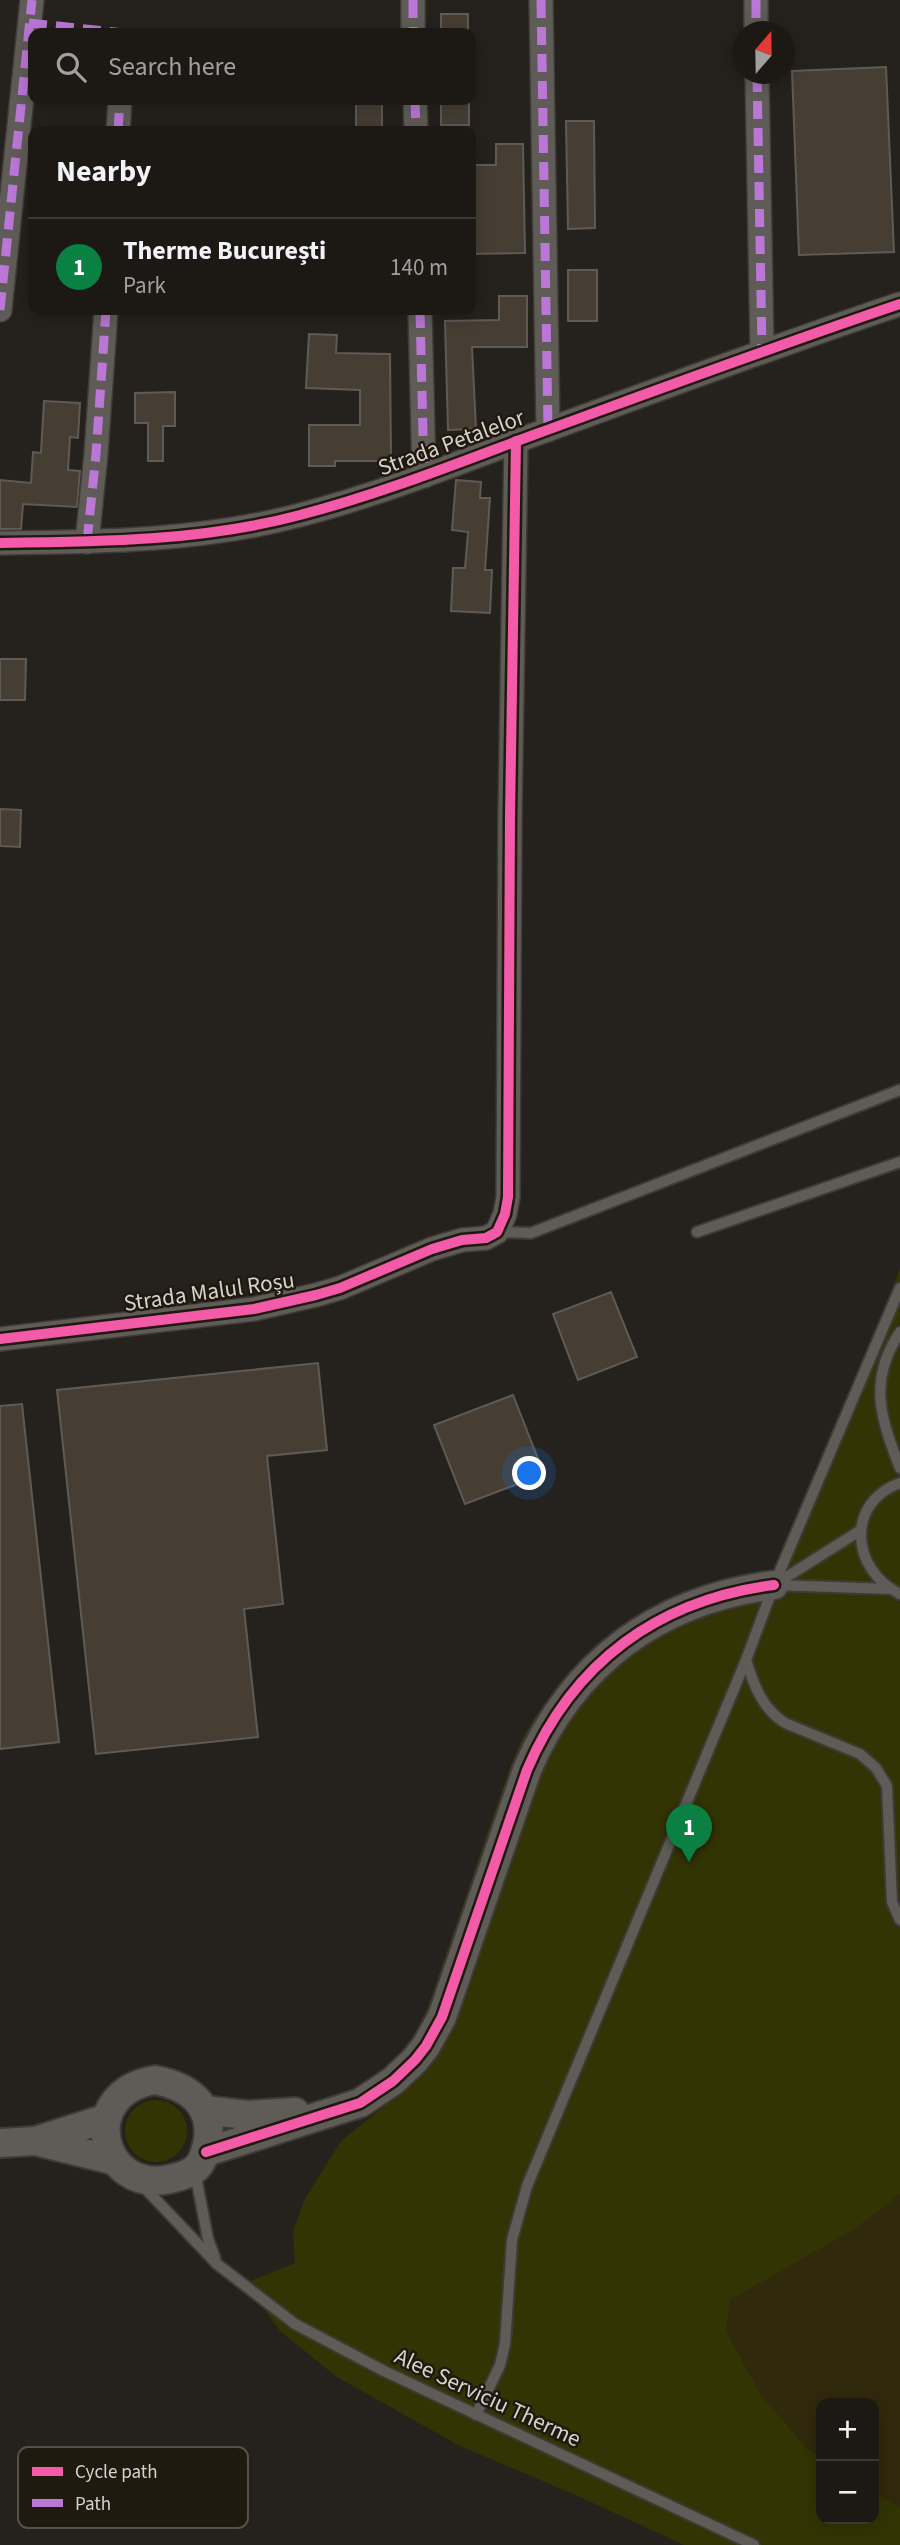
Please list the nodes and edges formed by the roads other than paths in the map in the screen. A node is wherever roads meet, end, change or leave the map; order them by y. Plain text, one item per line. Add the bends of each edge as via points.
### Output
1 (32, 0) edge
2 (412, 0) edge
3 (541, 0) edge
4 (756, 0) edge
5 (756, 21) edge
6 (29, 28) edge
7 (413, 28) edge
8 (28, 39) edge
9 (757, 84) edge
10 (120, 105) edge
11 (415, 105) edge
12 (118, 126) edge
13 (416, 126) edge
14 (900, 304) edge
15 (0, 310) edge
16 (106, 315) edge
17 (420, 315) edge
18 (762, 350) junction
19 (548, 430) junction
20 (516, 442) junction
21 (424, 476) junction
22 (0, 542) edge
23 (87, 542) junction
24 (900, 1090) edge
25 (900, 1162) edge
26 (497, 1232) junction
27 (697, 1232) dead end
28 (900, 1288) edge
29 (900, 1332) edge
30 (0, 1339) edge
31 (900, 1468) edge
32 (900, 1483) edge
33 (861, 1530) junction
34 (775, 1585) junction
35 (895, 1591) edge
36 (746, 1660) junction
37 (900, 1920) edge
38 (360, 2103) junction
39 (204, 2110) junction
40 (107, 2119) junction
41 (35, 2141) junction
42 (0, 2143) edge
43 (200, 2161) junction
44 (124, 2168) junction
45 (217, 2264) junction
46 (477, 2415) junction
47 (754, 2545) edge

1 - 6 street
2 - 7 street
3 - 19 street
4 - 5 street
8 - 15 street
9 - 18 street
10 - 12 street
11 - 13 street
14 - 18 street, Strada Petalelor
16 - 23 street
17 - 21 street
18 - 19 street, Strada Petalelor
19 - 20 street, Strada Petalelor
20 - 21 street, Strada Petalelor
20 - 26 street via 508,1197
21 - 23 street, Strada Petalelor via 299,516 190,534
22 - 23 street, Strada Petalelor
24 - 26 lane via 531,1233
25 - 27 lane
26 - 30 street, Strada Malul Roșu via 432,1249 340,1288 285,1304
28 - 34 lane
29 - 31 lane via 885,1358 879,1396
32 - 33 lane via 876,1499
33 - 34 lane
33 - 35 lane via 867,1564
34 - 35 lane
34 - 36 lane
34 - 38 street via 722,1594 670,1614 622,1644 575,1688 552,1719 527,1770 435,2031 406,2069
36 - 37 lane via 762,1702 775,1716 860,1754 887,1786 892,1902
36 - 46 lane via 527,2186 512,2240 505,2344
38 - 39 street via 277,2115
38 - 43 street
39 - 40 street via 189,2092 155,2080 124,2091
39 - 43 street via 209,2132
40 - 41 street
40 - 44 street via 108,2148
41 - 42 street
41 - 44 street
43 - 44 street via 164,2180 148,2180
43 - 45 lane via 208,2239
44 - 45 lane, Alee Serviciu Therme
45 - 46 lane, Alee Serviciu Therme via 295,2324
46 - 47 lane, Alee Serviciu Therme

